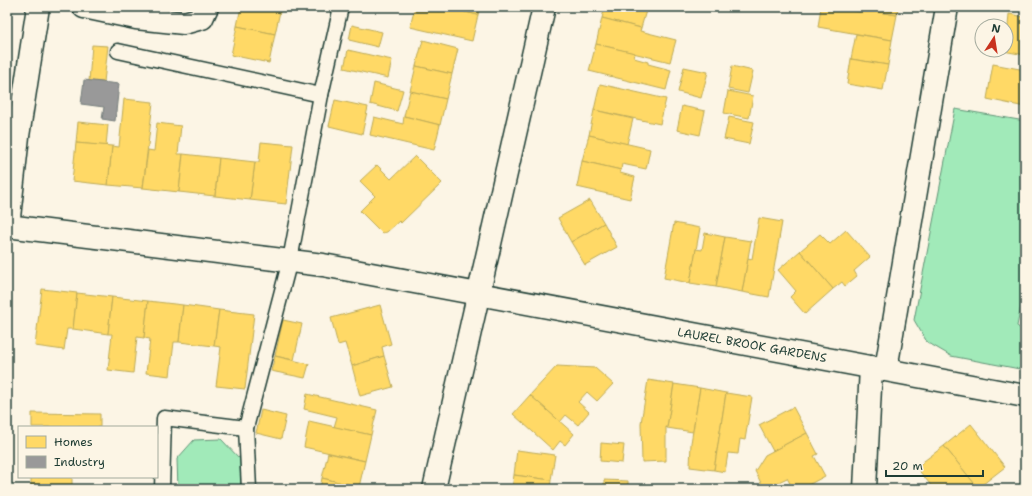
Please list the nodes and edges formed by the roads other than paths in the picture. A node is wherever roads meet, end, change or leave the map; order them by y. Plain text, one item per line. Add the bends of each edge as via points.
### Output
1 (38, 7) edge
2 (84, 7) edge
3 (207, 7) edge
4 (341, 7) edge
5 (544, 7) edge
6 (947, 7) edge
7 (118, 51) dead end
8 (321, 95) junction
9 (8, 226) edge
10 (290, 260) junction
11 (478, 294) junction
12 (878, 368) junction
13 (1025, 396) edge
14 (246, 428) junction
15 (162, 489) edge
16 (249, 489) edge
17 (434, 489) edge
18 (865, 489) edge

1 - 9 street via 18,136
2 - 3 street via 136,18 184,23 202,18
4 - 8 lane
5 - 11 street
6 - 12 street
7 - 8 lane
8 - 10 lane
9 - 10 street, LAUREL BROOK GARDENS
10 - 11 street, LAUREL BROOK GARDENS
10 - 14 lane
11 - 12 street, LAUREL BROOK GARDENS
11 - 17 street
12 - 13 street, LAUREL BROOK GARDENS
12 - 18 street
14 - 15 lane via 164,418
14 - 16 lane

